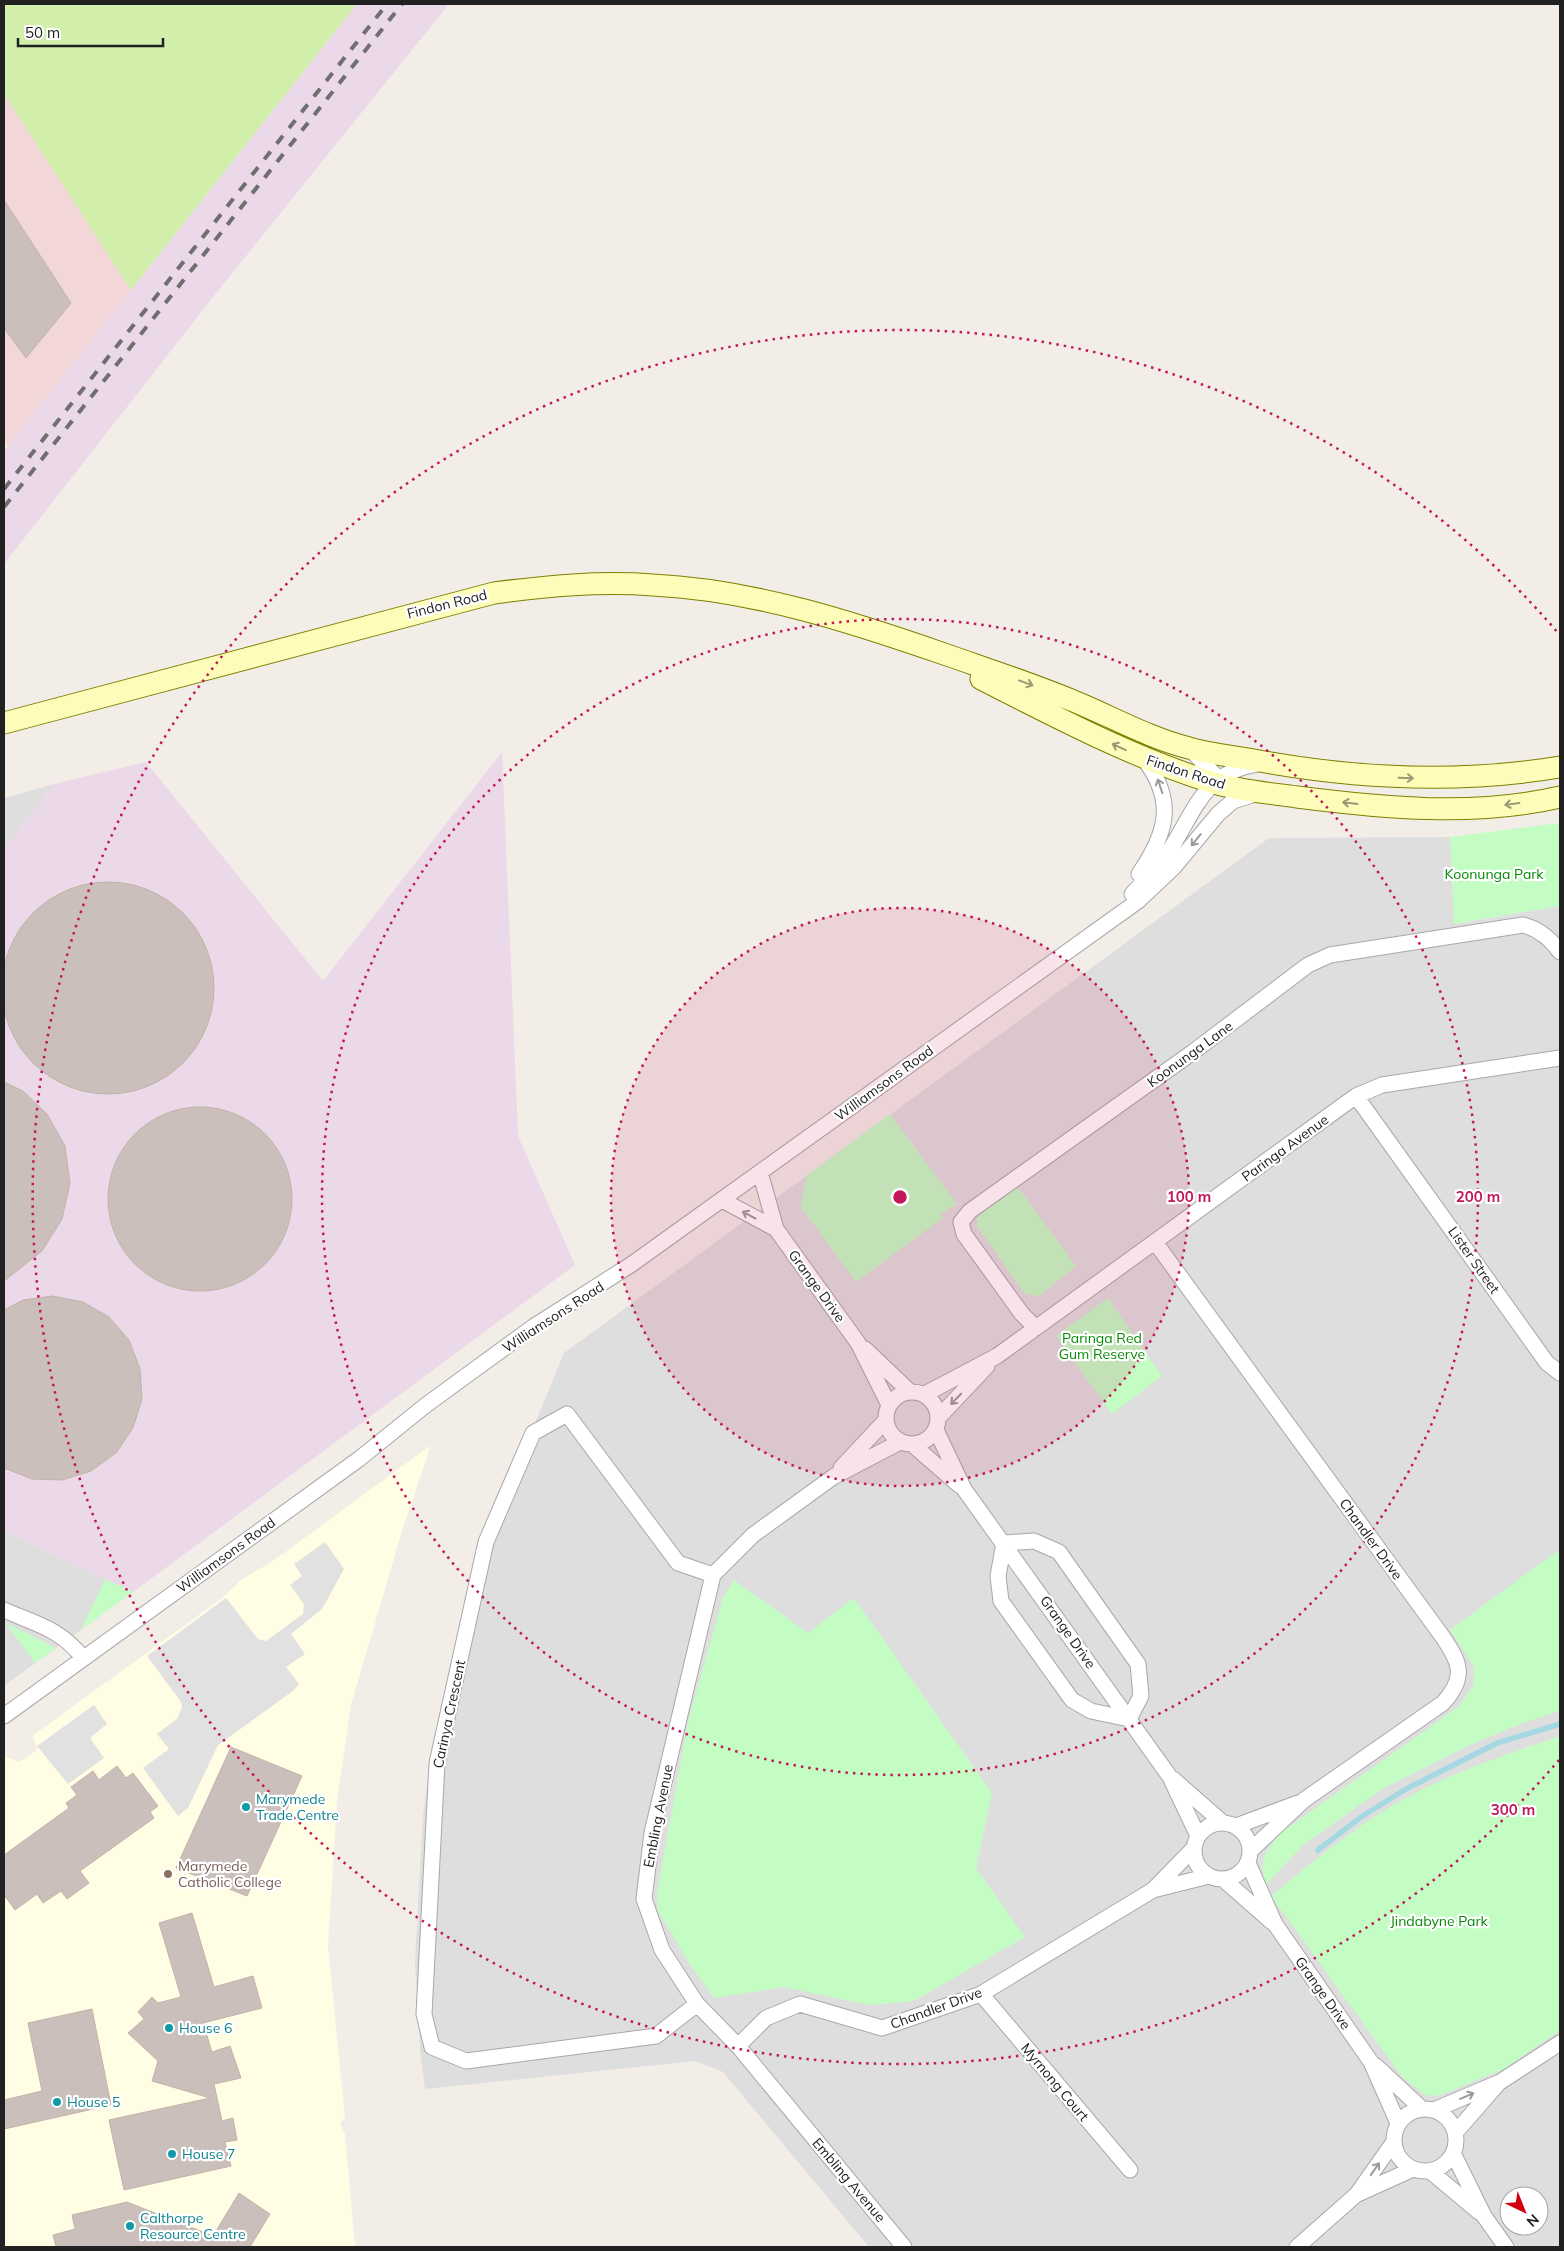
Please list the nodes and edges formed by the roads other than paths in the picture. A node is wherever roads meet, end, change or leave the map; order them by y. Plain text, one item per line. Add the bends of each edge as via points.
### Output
1 (898, 638) junction
2 (4, 723) edge
3 (1190, 749) junction
4 (1144, 759) junction
5 (1266, 763) junction
6 (1560, 767) edge
7 (1216, 782) junction
8 (1262, 792) junction
9 (1560, 797) edge
10 (1218, 814) junction
11 (1106, 923) junction
12 (1560, 952) edge
13 (1560, 1058) edge
14 (1356, 1096) junction
15 (760, 1172) junction
16 (722, 1200) junction
17 (776, 1229) junction
18 (1155, 1242) junction
19 (1036, 1328) junction
20 (858, 1343) junction
21 (997, 1356) junction
22 (1560, 1372) edge
23 (909, 1391) junction
24 (925, 1394) junction
25 (889, 1405) junction
26 (885, 1421) junction
27 (938, 1424) junction
28 (906, 1444) junction
29 (833, 1477) junction
30 (964, 1489) junction
31 (1004, 1543) junction
32 (713, 1575) junction
33 (4, 1610) edge
34 (83, 1658) junction
35 (4, 1716) edge
36 (1129, 1719) junction
37 (1170, 1777) junction
38 (1304, 1800) junction
39 (1230, 1825) junction
40 (1196, 1842) junction
41 (1249, 1857) junction
42 (1216, 1878) junction
43 (1153, 1890) junction
44 (1275, 1924) junction
45 (981, 1994) junction
46 (698, 2004) junction
47 (1560, 2043) edge
48 (738, 2046) junction
49 (1371, 2062) junction
50 (1500, 2082) junction
51 (1428, 2109) junction
52 (1398, 2123) junction
53 (1455, 2133) junction
54 (1393, 2143) junction
55 (1453, 2153) junction
56 (1414, 2169) junction
57 (1130, 2170) dead end
58 (1430, 2171) junction
59 (1357, 2194) junction
60 (1484, 2216) junction
61 (904, 2247) edge
62 (1297, 2247) edge
63 (1506, 2247) edge

1 - 2 street, Findon Road via 818,613 720,592 664,586 564,584 494,592
1 -> 3 street, Findon Road via 1067,698 1156,738
4 -> 1 street, Findon Road
3 - 5 street, Findon Road
3 - 7 street via 1202,760
4 - 7 street, Findon Road
11 -> 4 street via 1154,852 1163,830 1163,791
5 -> 6 street, Findon Road via 1315,772 1414,778 1483,778
5 - 7 street via 1231,771
7 - 8 street, Findon Road
7 - 10 street via 1223,793
7 - 11 street, Williamsons Road via 1204,792 1165,858
9 -> 8 street, Findon Road via 1494,807 1432,809 1373,806
8 - 10 street, Williamsons Road via 1234,801
10 -> 11 street, Williamsons Road via 1174,867 1138,901
11 - 15 street, Williamsons Road
12 - 19 street, Koonunga Lane via 1536,929 1523,925 1330,955 1308,965 1193,1052 970,1211 961,1222 964,1234 1022,1314
13 - 14 street, Paringa Avenue via 1382,1085
14 - 18 street, Paringa Avenue
14 - 22 street, Lister Street via 1547,1363
15 - 16 street, Williamsons Road
15 - 17 street, Grange Drive
17 -> 16 street, Grange Drive
16 - 34 street, Williamsons Road via 614,1277 533,1327 426,1405 359,1459
17 - 20 street, Grange Drive
18 - 19 street, Paringa Avenue
18 - 38 street, Chandler Drive via 1442,1636 1460,1671 1452,1694 1443,1702
19 - 21 street, Paringa Avenue
20 - 23 street, Grange Drive
20 - 25 street, Grange Drive
21 - 24 street, Paringa Avenue
21 -> 27 street, Paringa Avenue
23 - 24 street
23 - 25 street via 897,1396
24 - 27 street via 934,1403
25 - 26 street
26 - 28 street via 891,1435
26 - 29 street
27 - 28 street via 928,1440
27 - 30 street, Grange Drive
28 - 29 street
28 - 30 street, Grange Drive
29 - 32 street via 753,1535
30 - 31 street, Grange Drive
31 - 36 street, Grange Drive
31 - 36 street via 998,1576 1000,1601 1072,1700 1091,1711
31 - 36 street via 1034,1542 1059,1552 1138,1664 1141,1696
32 - 46 street, Embling Avenue via 652,1832 644,1899 662,1950
32 - 46 street, Carinya Crescent via 678,1563 567,1414 533,1433 486,1542 436,1763 424,2014 432,2048 466,2061 656,2036
33 - 34 street via 57,1633
34 - 35 street, Williamsons Road
36 - 37 street, Grange Drive
37 - 39 street, Grange Drive
37 - 40 street, Grange Drive
38 - 39 street, Chandler Drive
38 - 41 street, Chandler Drive
39 - 40 street via 1206,1828
39 - 41 street via 1245,1835
40 - 42 street via 1198,1865
40 - 43 street, Chandler Drive
41 - 42 street via 1238,1874
41 - 44 street, Grange Drive
42 - 43 street, Chandler Drive
42 - 44 street, Grange Drive
43 - 45 street, Chandler Drive
44 - 49 street, Grange Drive
45 - 48 street, Chandler Drive via 882,2028 800,2004 766,2018
45 - 57 street, Myrnong Court
46 - 48 street, Embling Avenue
47 - 50 street
48 - 61 street, Embling Avenue
49 - 51 street, Grange Drive
49 - 52 street, Grange Drive
51 -> 50 street
50 - 53 street
51 - 52 street via 1410,2112
51 - 53 street via 1449,2119
52 - 54 street
53 - 55 street
54 - 56 street via 1399,2157
59 -> 54 street
55 - 58 street via 1445,2164
55 - 60 street
56 - 58 street
56 - 59 street
58 - 60 street
59 - 62 street
60 - 63 street

